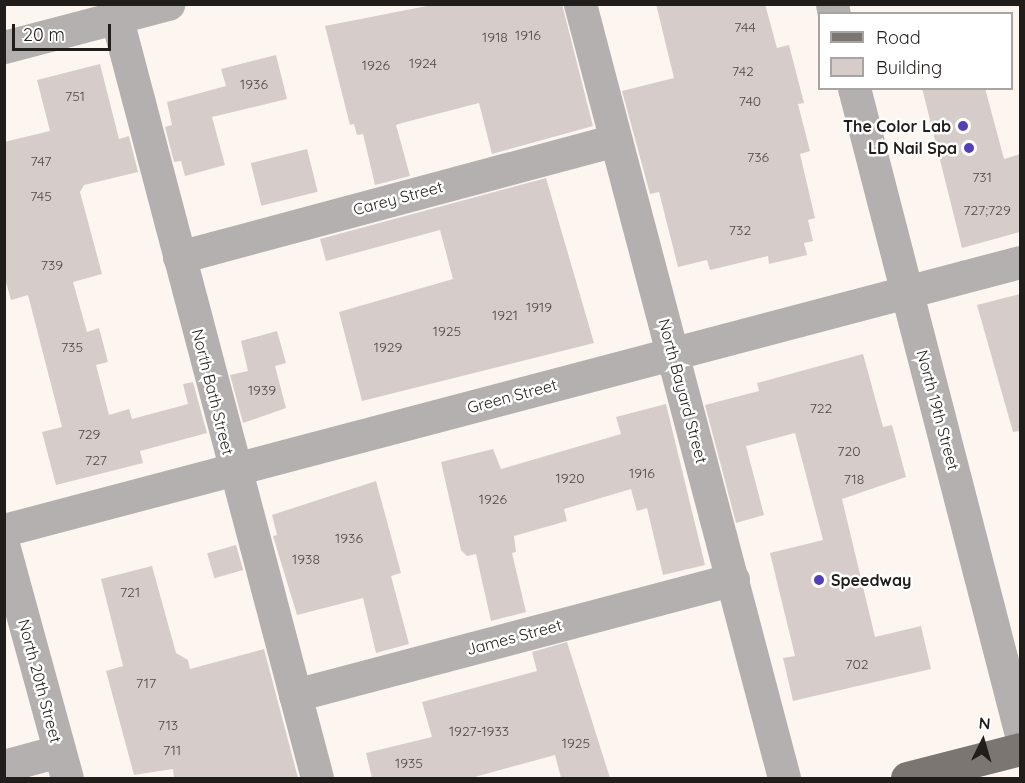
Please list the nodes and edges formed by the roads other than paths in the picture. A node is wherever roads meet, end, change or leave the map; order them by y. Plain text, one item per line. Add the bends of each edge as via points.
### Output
1 (168, 4) edge
2 (580, 4) edge
3 (115, 11) edge
4 (4, 47) edge
5 (855, 90) edge
6 (616, 140) junction
7 (179, 257) junction
8 (1020, 262) edge
9 (907, 292) junction
10 (672, 354) junction
11 (233, 470) junction
12 (4, 530) edge
13 (4, 548) edge
14 (733, 579) junction
15 (295, 695) junction
16 (1020, 731) edge
17 (1020, 748) edge
18 (63, 765) edge
19 (4, 766) edge
20 (317, 778) edge
21 (784, 778) edge
22 (907, 778) edge

1 - 3 street
2 - 6 street, North Bayard Street
3 - 4 street
3 - 7 street, North Bath Street
5 - 9 street, North 19th Street
6 - 7 street, Carey Street
6 - 10 street, North Bayard Street
7 - 11 street, North Bath Street
8 - 9 street, Green Street
9 - 10 street, Green Street
9 - 16 street, North 19th Street
10 - 11 street, Green Street
10 - 14 street, North Bayard Street
11 - 12 street, Green Street
11 - 15 street, North Bath Street
13 - 18 street, North 20th Street
14 - 15 street, James Street
14 - 21 street, North Bayard Street
15 - 20 street, North Bath Street
17 - 22 main road
18 - 19 street

